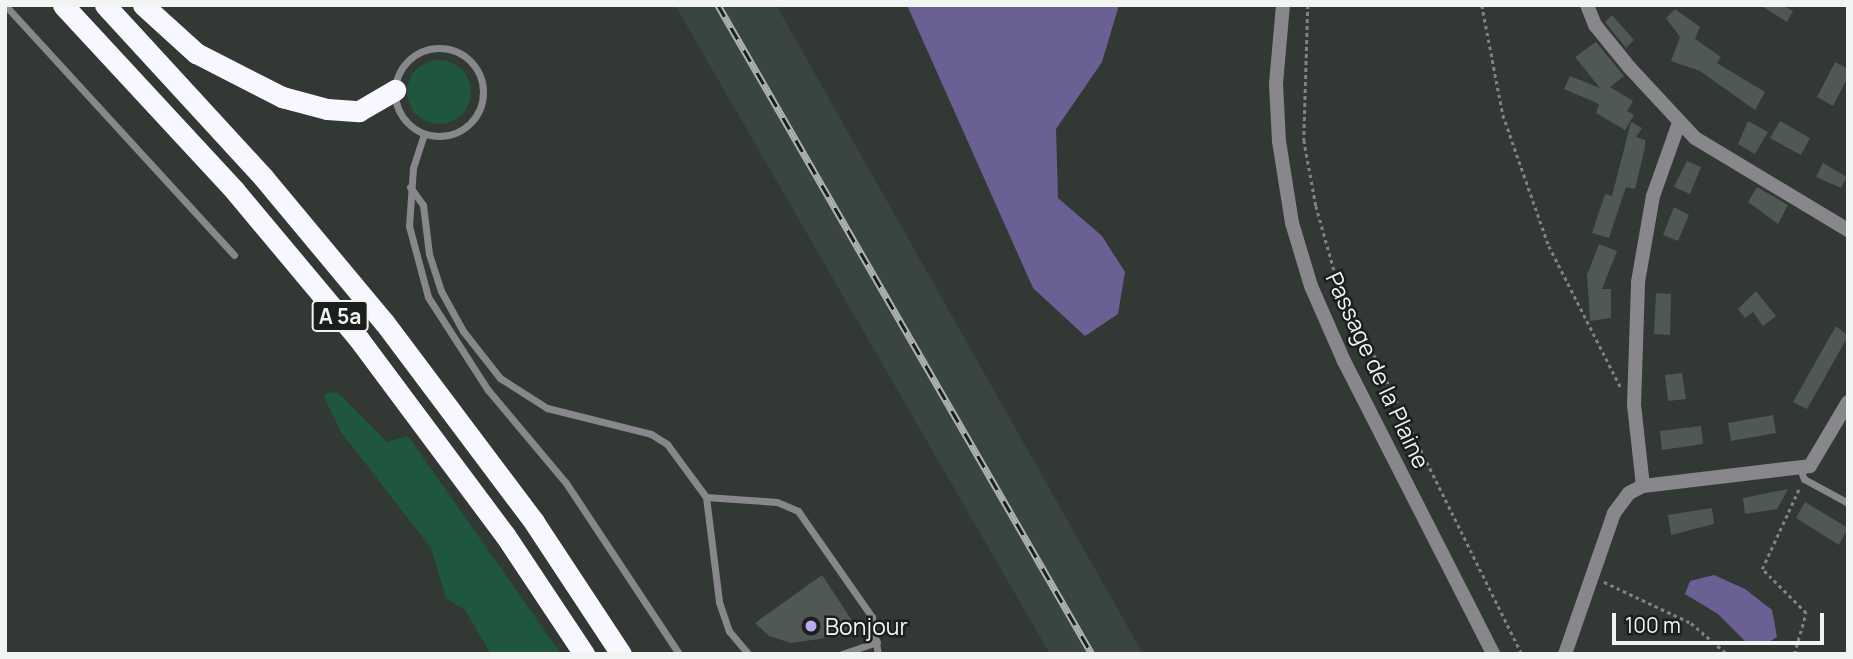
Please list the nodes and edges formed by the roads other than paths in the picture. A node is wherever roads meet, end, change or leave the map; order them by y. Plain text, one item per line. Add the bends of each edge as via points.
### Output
1 (5, 5) edge
2 (63, 5) edge
3 (105, 5) edge
4 (143, 5) edge
5 (1283, 5) edge
6 (1587, 5) edge
7 (395, 90) junction
8 (1679, 123) junction
9 (424, 134) junction
10 (410, 187) junction
11 (1848, 230) edge
12 (234, 255) dead end
13 (1848, 402) edge
14 (1801, 472) junction
15 (1643, 486) junction
16 (706, 497) junction
17 (1848, 503) edge
18 (877, 642) junction
19 (584, 654) edge
20 (621, 654) edge
21 (679, 654) edge
22 (748, 654) edge
23 (842, 654) edge
24 (878, 654) edge
25 (1493, 654) edge
26 (1564, 654) edge

1 - 12 lane
2 - 19 highway, A 5a via 234,191 358,338 505,535
3 - 20 highway, A 5a via 263,177 384,322 534,522
4 - 7 highway via 196,53 282,97 327,109 359,111
5 - 25 street, Passage de la Plaine via 1276,84 1279,141 1292,223 1307,274 1344,361
6 - 8 street via 1595,25
7 - 9 lane via 403,116
7 - 9 lane via 400,71 422,51 452,50 476,67 483,96 471,123 454,134
8 - 11 street via 1737,167
8 - 15 street via 1644,228 1633,405
9 - 10 lane
10 - 16 lane via 423,205 429,254 441,291 463,331 500,378 547,408 651,434 667,444
10 - 21 lane via 412,251 443,324 488,390 566,483
13 - 14 street via 1814,463
14 - 15 street
14 - 17 lane
15 - 26 street via 1629,493 1614,513
16 - 18 lane via 777,502 798,511 872,617
16 - 22 lane via 719,601 729,631
18 - 23 lane
18 - 24 lane

